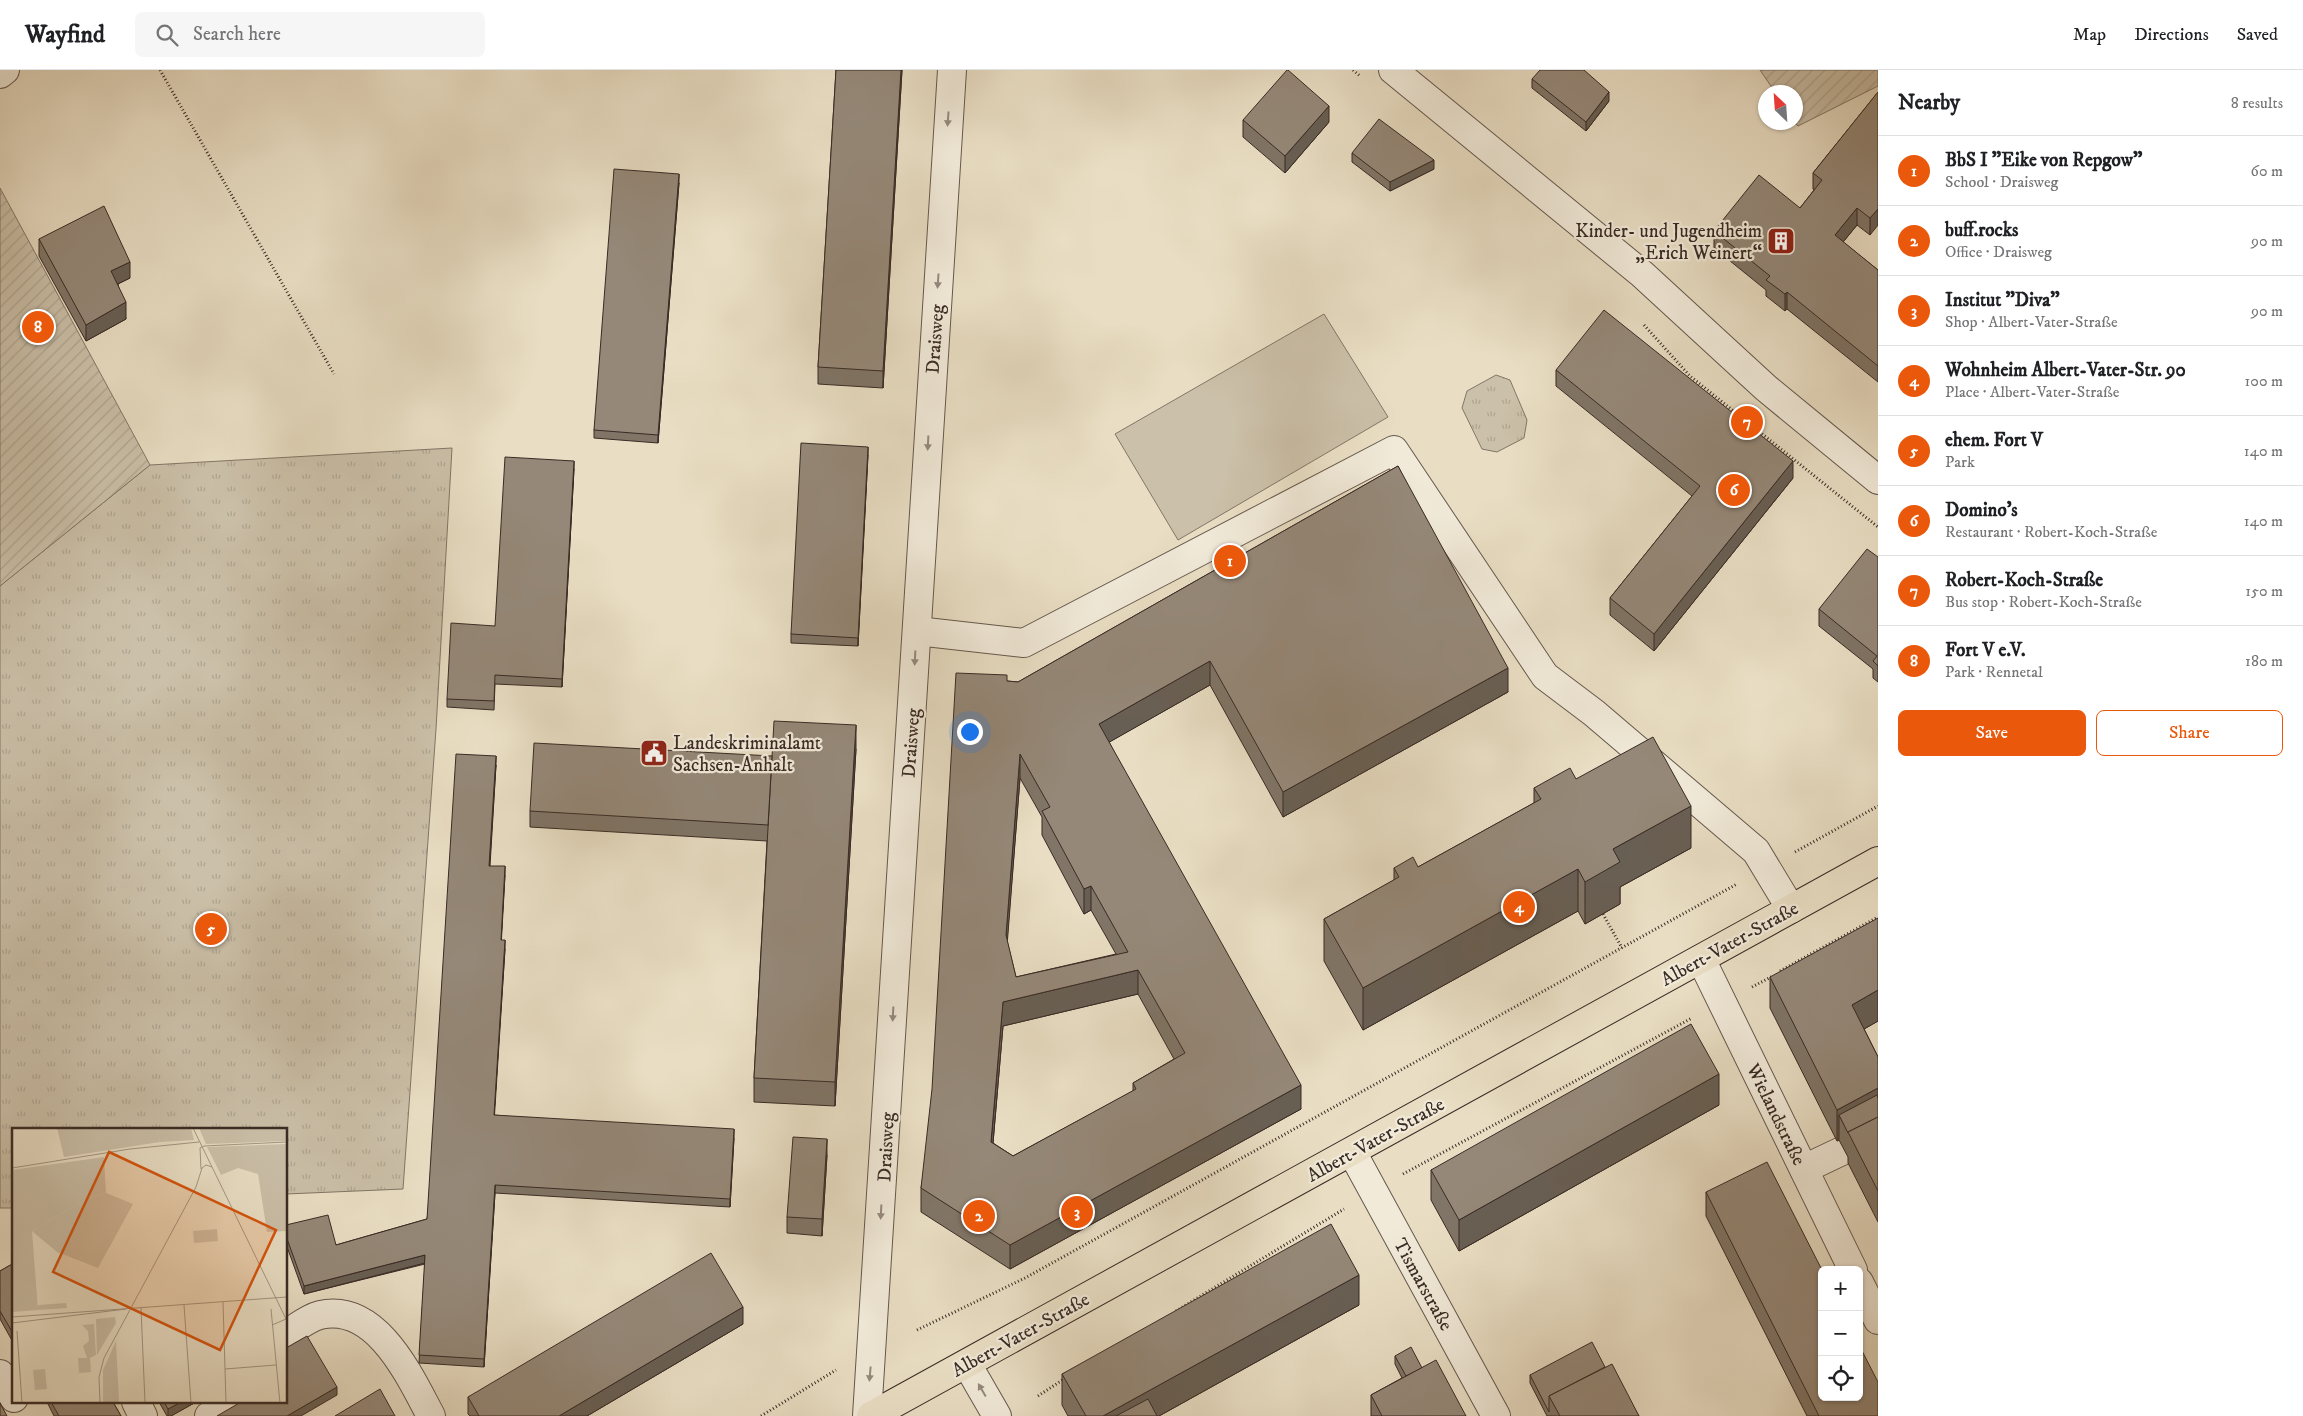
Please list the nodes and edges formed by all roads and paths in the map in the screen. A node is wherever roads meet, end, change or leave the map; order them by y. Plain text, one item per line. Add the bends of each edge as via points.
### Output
1 (5, 70) edge
2 (160, 70) edge
3 (952, 70) edge
4 (1393, 70) edge
5 (0, 74) edge
6 (334, 374) dead end
7 (1878, 480) edge
8 (916, 631) junction
9 (1878, 806) edge
10 (1878, 861) edge
11 (1767, 868) junction
12 (1791, 909) junction
13 (1603, 914) edge
14 (1878, 918) edge
15 (1622, 948) junction
16 (1700, 959) junction
17 (1746, 990) dead end
18 (1699, 1014) dead end
19 (1844, 1150) edge
20 (1352, 1152) junction
21 (1804, 1169) junction
22 (1396, 1178) dead end
23 (1345, 1208) dead end
24 (1851, 1266) edge
25 (1863, 1290) edge
26 (1167, 1316) edge
27 (1878, 1320) edge
28 (917, 1330) dead end
29 (288, 1333) edge
30 (967, 1364) junction
31 (842, 1367) dead end
32 (0, 1374) edge
33 (1068, 1376) edge
34 (12, 1395) edge
35 (1038, 1396) dead end
36 (17, 1404) edge
37 (137, 1404) edge
38 (225, 1404) edge
39 (24, 1416) edge
40 (143, 1416) edge
41 (209, 1416) edge
42 (431, 1416) edge
43 (761, 1416) edge
44 (867, 1416) edge
45 (871, 1416) edge
46 (997, 1416) edge
47 (1496, 1416) edge

1 - 5 street
2 - 6 path
3 -> 8 street, Draisweg
4 - 7 street via 1649,280 1766,388
8 - 11 street via 1024,643 1394,450 1545,676 1594,713 1756,851
8 -> 44 street, Draisweg
9 - 11 path
10 - 12 main road, Albert-Vater-Straße
11 - 12 street
11 - 15 path
12 - 16 main road, Albert-Vater-Straße
13 - 15 path
14 - 17 path
15 - 28 path via 1025,1278
16 - 20 main road, Albert-Vater-Straße
16 - 21 street, Wielandstraße
18 - 22 path
19 - 21 street
20 - 30 main road, Albert-Vater-Straße
20 - 47 street, Tismarstraße
21 - 24 street, Wielandstraße
23 - 26 path
25 - 27 street
29 - 42 street via 321,1315 339,1315 360,1322 375,1331 395,1351
30 - 45 main road, Albert-Vater-Straße
46 -> 30 street
31 - 43 path
32 - 34 street
33 - 35 path
36 - 39 street
37 - 40 street
38 - 41 street

